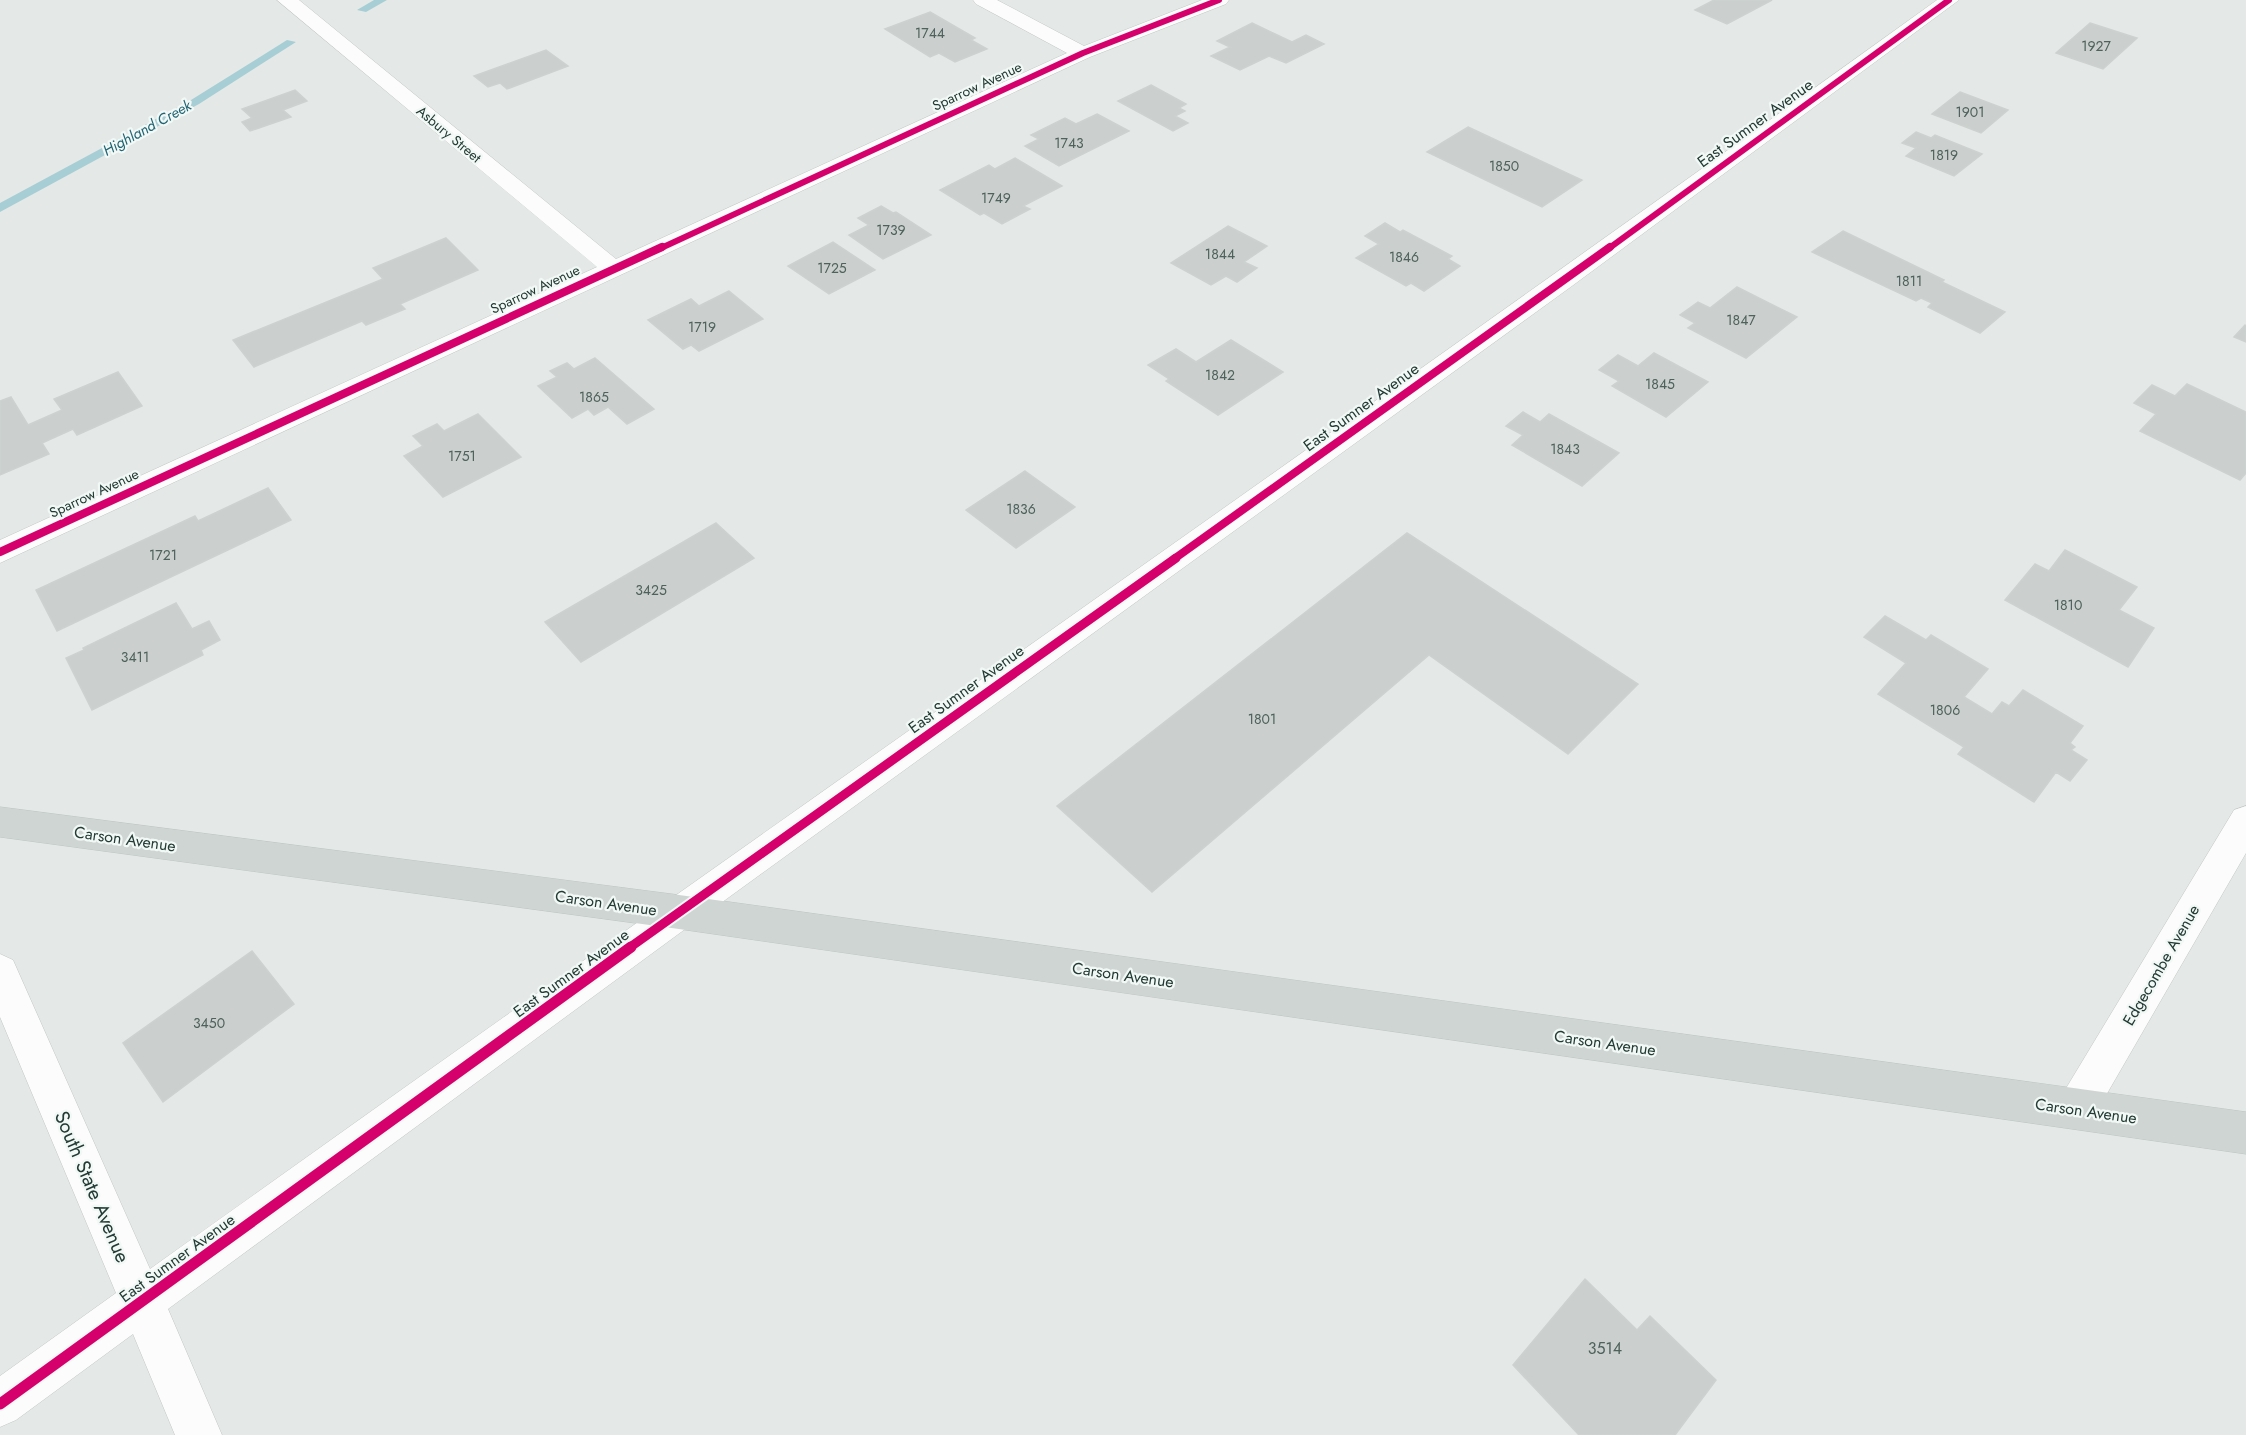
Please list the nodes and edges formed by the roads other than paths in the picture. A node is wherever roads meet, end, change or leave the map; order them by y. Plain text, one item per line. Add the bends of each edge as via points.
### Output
1 (287, 0) edge
2 (983, 0) edge
3 (1219, 0) edge
4 (1949, 0) edge
5 (1083, 52) junction
6 (612, 268) junction
7 (0, 552) edge
8 (2246, 821) edge
9 (0, 822) edge
10 (680, 912) junction
11 (0, 972) edge
12 (2076, 1109) junction
13 (2246, 1133) edge
14 (142, 1302) junction
15 (0, 1404) edge
16 (199, 1435) edge

1 - 6 street, Asbury Street
2 - 5 street
3 - 5 street, Sparrow Avenue
4 - 10 street, East Sumner Avenue
5 - 6 street, Sparrow Avenue
6 - 7 street, Sparrow Avenue
8 - 12 street, Edgecombe Avenue
9 - 10 main road, Carson Avenue
10 - 12 main road, Carson Avenue
10 - 14 street, East Sumner Avenue
11 - 14 street, South State Avenue
12 - 13 main road, Carson Avenue
14 - 15 street, East Sumner Avenue
14 - 16 street, South State Avenue

